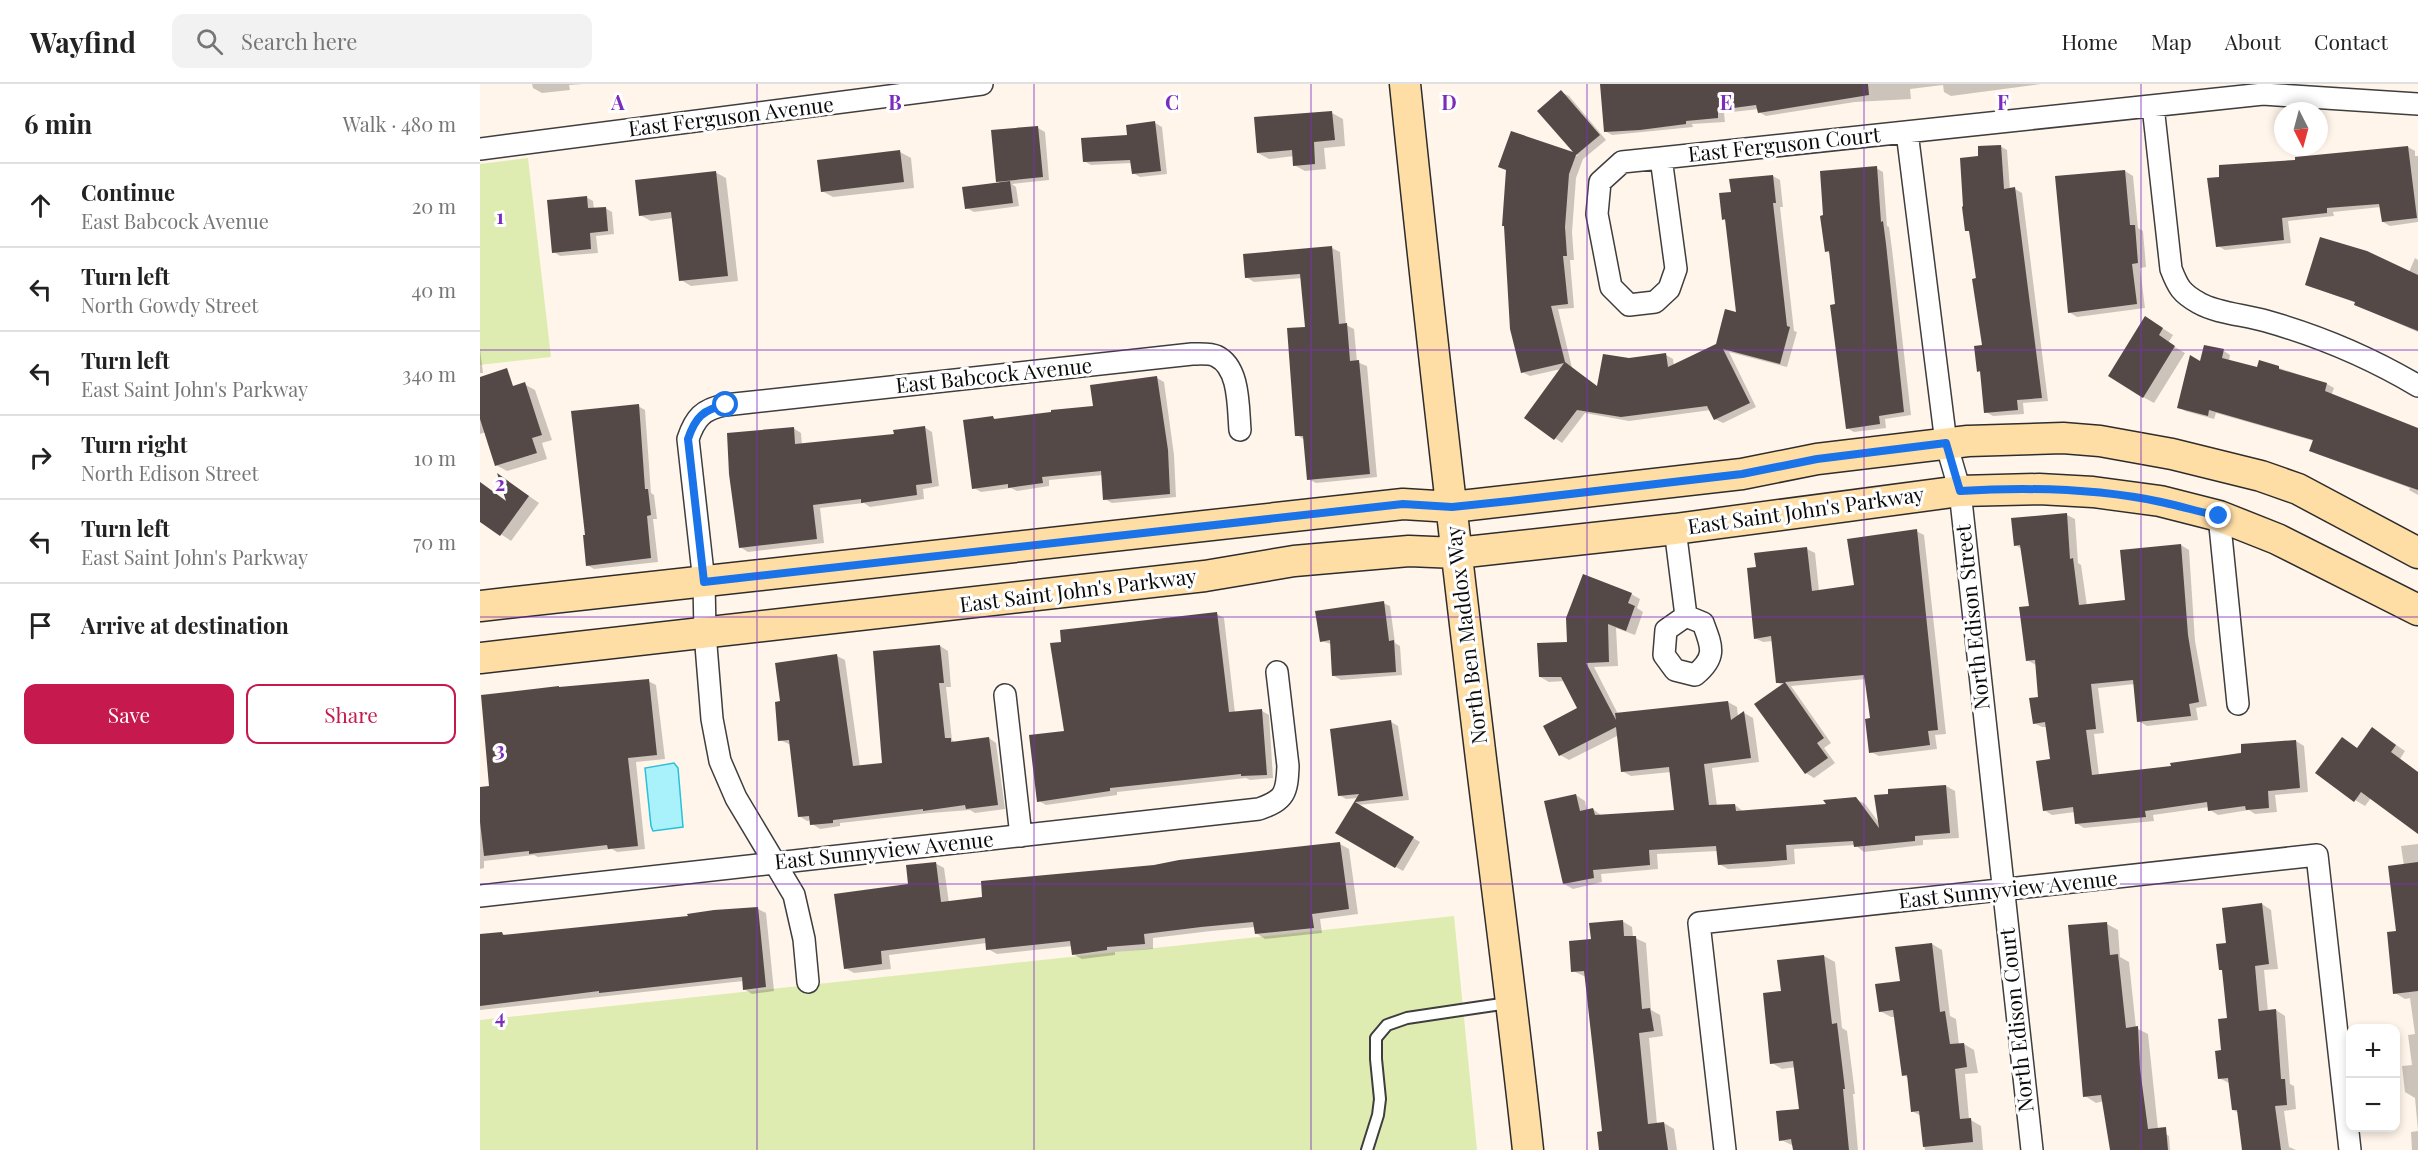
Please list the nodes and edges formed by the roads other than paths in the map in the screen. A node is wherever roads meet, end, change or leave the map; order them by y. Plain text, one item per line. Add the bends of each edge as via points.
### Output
1 (982, 84) edge
2 (1405, 84) edge
3 (2418, 104) edge
4 (2153, 106) junction
5 (1907, 132) junction
6 (480, 149) edge
7 (1661, 158) junction
8 (2418, 386) edge
9 (1240, 430) dead end
10 (1946, 443) junction
11 (1960, 491) junction
12 (1452, 507) junction
13 (2219, 516) junction
14 (1675, 529) junction
15 (1457, 553) junction
16 (2418, 554) edge
17 (704, 582) junction
18 (480, 606) edge
19 (2418, 610) edge
20 (1686, 616) dead end
21 (705, 633) junction
22 (480, 658) edge
23 (1277, 672) dead end
24 (1005, 695) dead end
25 (2238, 704) dead end
26 (1021, 836) junction
27 (775, 863) junction
28 (2003, 891) junction
29 (480, 896) edge
30 (808, 982) dead end
31 (1512, 1003) junction
32 (1367, 1150) edge
33 (1527, 1150) edge
34 (1725, 1150) edge
35 (2032, 1150) edge
36 (2350, 1150) edge

1 - 6 street, East Ferguson Avenue
2 - 12 main road, North Ben Maddox Way
3 - 4 street via 2263,94
4 - 5 street
4 - 8 street via 2171,269 2180,291 2201,305 2267,321 2328,342 2380,364
5 - 7 street, East Ferguson Court
5 - 10 street, North Edison Street
7 - 7 street, East Ferguson Court via 1622,162 1600,182 1597,214 1611,287 1629,305 1655,302 1669,289 1676,269
9 - 17 street, East Babcock Avenue via 1230,367 1215,355 1192,354 714,407 694,421 688,439
10 - 11 street, North Edison Street
10 - 12 main road via 1817,459 1742,474
10 - 16 main road via 2063,438 2172,454 2298,489
11 - 13 main road, East Saint John's Parkway via 2092,492 2160,501
11 - 14 main road, East Saint John's Parkway
11 - 28 street, North Edison Street
12 - 15 main road, North Ben Maddox Way
12 - 17 main road via 1403,504
13 - 19 main road, East Saint John's Parkway via 2277,539
13 - 25 street
14 - 15 main road, East Saint John's Parkway
14 - 20 street, East Saint John's Parkway
15 - 21 main road, East Saint John's Parkway via 1401,551 1294,561 1205,576
15 - 31 main road, North Ben Maddox Way
17 - 18 main road
17 - 21 street
21 - 22 main road, East Saint John's Parkway
21 - 27 street via 712,719 720,761 736,798
23 - 26 street, East Sunnyview Avenue via 1288,780 1284,796 1274,804 1259,809
24 - 26 street
26 - 27 street, East Sunnyview Avenue
27 - 29 street, East Sunnyview Avenue
27 - 30 street via 794,895
28 - 34 street, East Sunnyview Avenue via 1699,923
28 - 35 street, North Edison Court
28 - 36 street, East Sunnyview Avenue via 2317,855
31 - 32 lane via 1387,1024 1376,1038 1380,1099
31 - 33 main road, North Ben Maddox Way

